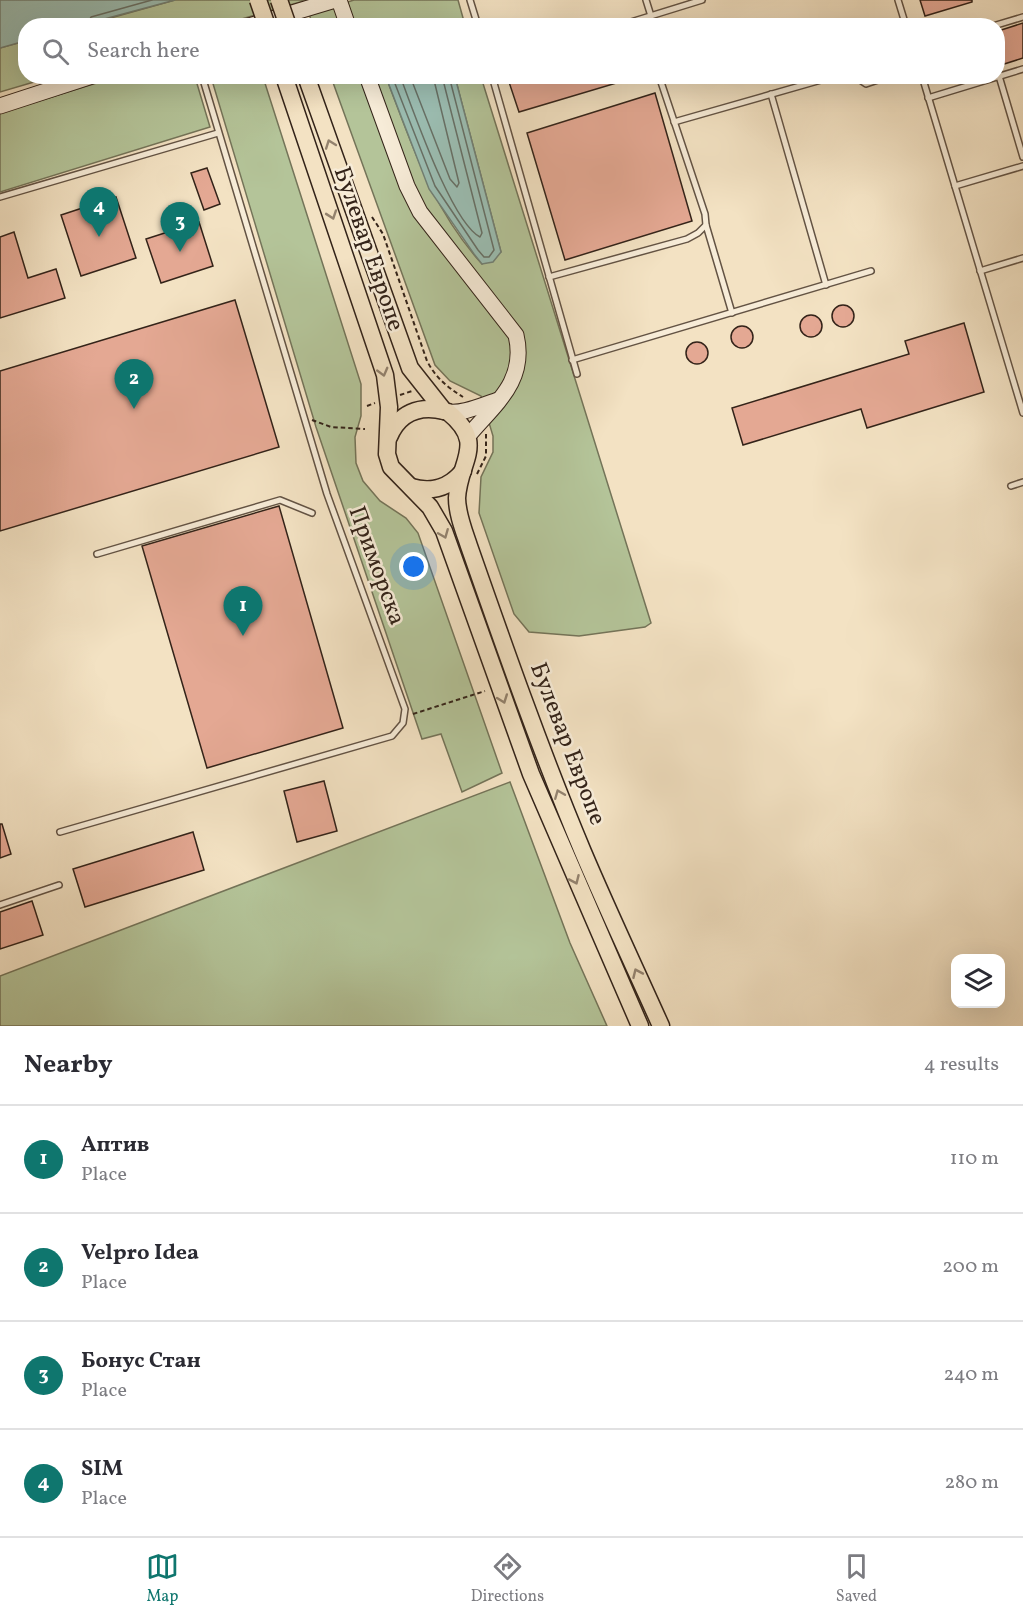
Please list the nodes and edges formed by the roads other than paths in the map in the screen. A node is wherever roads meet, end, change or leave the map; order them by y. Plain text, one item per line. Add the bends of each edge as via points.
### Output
1 (258, 0) edge
2 (279, 0) edge
3 (337, 0) edge
4 (470, 0) edge
5 (646, 0) edge
6 (702, 0) edge
7 (898, 0) edge
8 (651, 16) junction
9 (1023, 17) edge
10 (264, 18) edge
11 (276, 18) edge
12 (285, 18) edge
13 (345, 18) edge
14 (476, 18) edge
15 (644, 18) edge
16 (904, 18) edge
17 (1005, 22) edge
18 (1023, 69) edge
19 (1005, 74) edge
20 (67, 84) edge
21 (204, 84) edge
22 (287, 84) edge
23 (309, 84) edge
24 (370, 84) edge
25 (494, 84) edge
26 (662, 84) edge
27 (807, 84) edge
28 (924, 84) edge
29 (973, 84) edge
30 (1001, 84) edge
31 (771, 94) junction
32 (928, 98) junction
33 (0, 106) edge
34 (674, 123) junction
35 (218, 133) junction
36 (1023, 158) edge
37 (1023, 166) edge
38 (955, 186) junction
39 (0, 198) edge
40 (706, 225) junction
41 (1023, 258) edge
42 (871, 271) dead end
43 (980, 271) junction
44 (549, 277) junction
45 (826, 285) junction
46 (732, 313) junction
47 (572, 360) junction
48 (577, 375) dead end
49 (1021, 397) edge
50 (446, 412) junction
51 (1023, 413) edge
52 (478, 414) junction
53 (468, 436) junction
54 (388, 440) junction
55 (469, 476) junction
56 (1023, 482) edge
57 (1011, 486) dead end
58 (411, 487) junction
59 (312, 513) dead end
60 (97, 554) dead end
61 (60, 832) dead end
62 (59, 885) dead end
63 (0, 905) edge
64 (640, 1026) edge
65 (661, 1026) edge

1 - 10 main road, bridge
2 - 12 main road, bridge
3 - 11 street
3 - 13 street
4 - 14 lane
5 - 8 lane
6 - 8 lane
7 - 16 lane
8 - 15 lane
9 - 17 lane
18 - 19 lane
20 - 33 street
21 - 35 lane, Приморска
22 -> 54 main road, Булевар Европе via 385,375
50 -> 23 main road, Булевар Европе via 410,368
24 - 52 street via 420,212 516,335 519,367 513,382 498,400
25 - 44 lane
26 - 34 lane
27 - 31 lane
28 - 32 lane
29 - 32 lane
30 - 36 lane
31 - 34 lane
31 - 45 lane
32 - 38 lane
34 - 40 lane
35 - 39 lane
35 - 61 lane, Приморска via 331,507 405,709 403,723 392,736
37 - 38 lane
38 - 43 lane
40 - 44 lane via 687,239
40 - 46 lane
41 - 43 lane
42 - 45 lane
43 - 49 lane
44 - 47 lane
45 - 46 lane
46 - 47 lane
47 - 48 lane
49 - 51 lane
50 - 52 street
50 - 53 main road, Булевар Европе
50 - 54 main road via 430,408 409,413 393,426
52 - 53 street
53 - 55 main road, Булевар Европе
54 - 58 main road, Булевар Европе via 391,467
55 - 58 main road via 434,490
65 -> 55 main road, Булевар Европе via 580,844 501,640 458,512 457,498
56 - 57 lane
58 -> 64 main road, Булевар Европе via 430,507 444,531 531,774
59 - 60 lane via 280,500
62 - 63 lane

